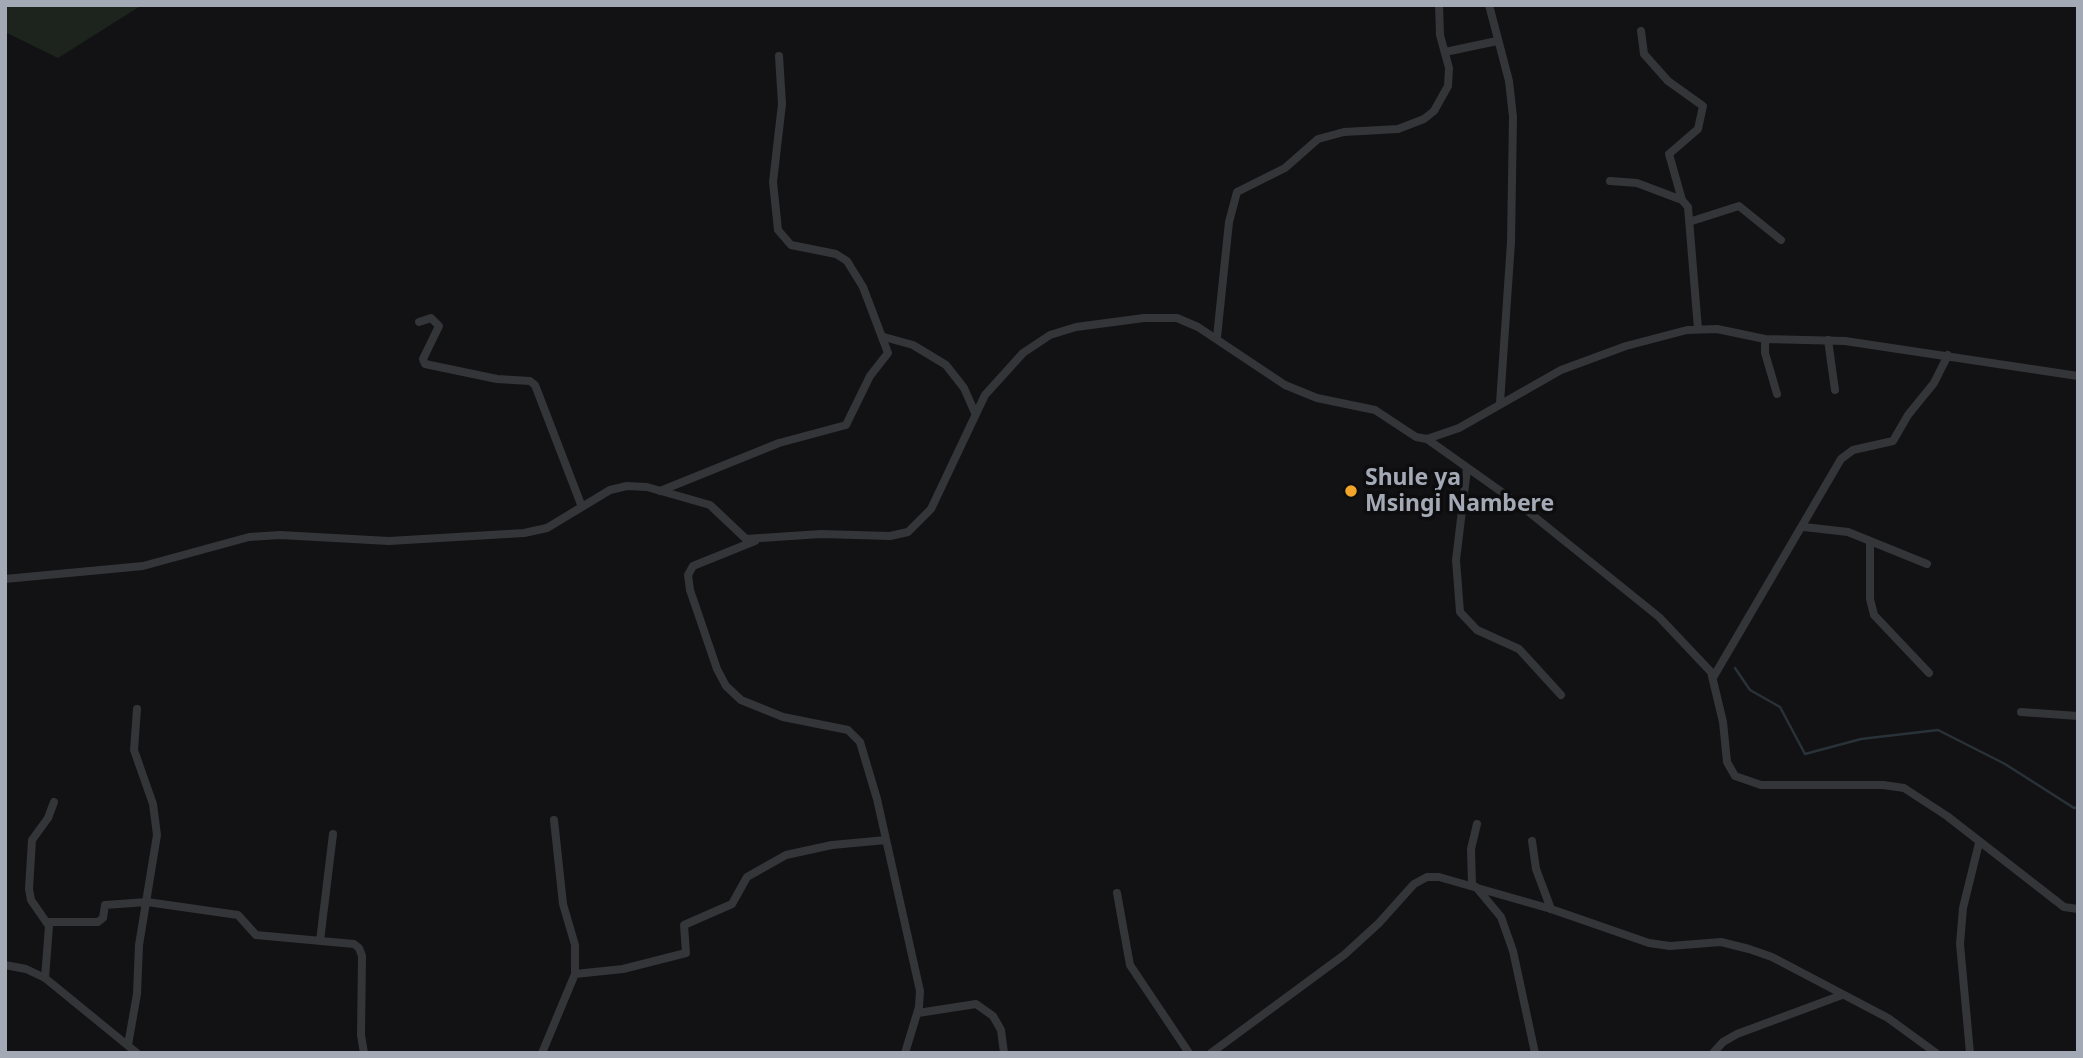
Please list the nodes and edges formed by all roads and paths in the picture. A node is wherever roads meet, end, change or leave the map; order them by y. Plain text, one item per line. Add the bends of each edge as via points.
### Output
1 (1439, 5) edge
2 (1489, 5) edge
3 (1641, 31) dead end
4 (1497, 41) junction
5 (1445, 52) junction
6 (779, 56) dead end
7 (1610, 181) dead end
8 (1682, 200) junction
9 (1692, 221) junction
10 (1781, 240) dead end
11 (419, 322) dead end
12 (1698, 329) junction
13 (884, 337) junction
14 (1217, 338) junction
15 (1765, 339) junction
16 (1828, 340) junction
17 (1948, 355) junction
18 (2078, 376) edge
19 (1835, 390) dead end
20 (1777, 394) dead end
21 (1500, 403) junction
22 (975, 413) junction
23 (1427, 439) junction
24 (1466, 469) junction
25 (660, 491) junction
26 (582, 507) junction
27 (1804, 527) junction
28 (758, 540) junction
29 (1870, 541) junction
30 (1927, 564) dead end
31 (5, 579) edge
32 (1928, 673) dead end
33 (1714, 676) junction
34 (1561, 695) dead end
35 (137, 709) dead end
36 (2021, 712) dead end
37 (2078, 716) edge
38 (54, 802) dead end
39 (554, 820) dead end
40 (1477, 824) dead end
41 (334, 834) dead end
42 (886, 840) junction
43 (1532, 841) dead end
44 (1979, 843) junction
45 (1474, 886) junction
46 (1117, 893) dead end
47 (147, 902) junction
48 (1551, 909) junction
49 (2078, 909) edge
50 (48, 922) junction
51 (320, 941) junction
52 (5, 965) edge
53 (575, 974) junction
54 (45, 978) junction
55 (1842, 995) junction
56 (918, 1013) junction
57 (128, 1045) junction
58 (137, 1053) edge
59 (364, 1053) edge
60 (542, 1053) edge
61 (905, 1053) edge
62 (1004, 1053) edge
63 (1189, 1053) edge
64 (1211, 1053) edge
65 (1535, 1053) edge
66 (1713, 1053) edge
67 (1936, 1053) edge
68 (1970, 1053) edge

1 - 5 street
2 - 4 street
3 - 8 street via 1644,54 1668,81 1703,106 1698,129 1669,154
4 - 5 street
4 - 21 street via 1512,96 1513,129
5 - 14 street via 1448,86 1442,101 1424,120 1398,129 1344,132 1318,139 1285,168 1237,192 1229,222
6 - 13 street via 782,104 773,182 778,230 792,245 844,258 863,287
7 - 8 street via 1637,183
8 - 9 street
9 - 10 street via 1738,205
9 - 12 street
11 - 26 street via 431,318 440,328 423,359 425,364 535,385
12 - 15 street
12 - 21 street via 1671,332 1594,356
13 - 22 street via 913,345 946,365 964,387
13 - 25 street via 888,352 870,376 846,425 779,443
14 - 22 street via 1177,318 1163,317 1069,329 1038,341 1023,353 994,382
14 - 23 street via 1285,385 1317,398 1375,410 1416,437
15 - 16 street
15 - 20 street
16 - 17 street
16 - 19 street
17 - 18 street
17 - 27 street via 1893,441 1853,450 1841,459
21 - 23 street via 1446,435
22 - 28 street via 931,509 908,532
23 - 24 street
24 - 33 street via 1520,505 1660,617
24 - 34 street via 1456,560 1460,611 1477,630 1519,649
25 - 26 street via 627,486 610,490
25 - 28 street via 710,505 740,536
26 - 31 street via 547,528 524,533 388,541 249,537 143,566
27 - 29 street via 1836,529
27 - 33 street
28 - 42 street via 690,570 690,590 717,669 726,686 749,705 855,734 866,758
29 - 30 street
29 - 32 street via 1874,615
33 - 44 street via 1727,762 1740,780 1761,786 1904,788
35 - 47 street via 134,750 157,835
36 - 37 street
38 - 50 street via 32,840 29,889 31,900
39 - 53 street via 564,904 575,945
40 - 45 street via 1471,849
41 - 51 street
42 - 53 street via 786,855 747,877 732,904 684,925 687,950 682,956
42 - 56 street via 920,991
43 - 48 street via 1536,869
44 - 49 street via 2064,907
44 - 68 street via 1960,944
45 - 48 street
45 - 64 street via 1439,877 1421,880 1344,955
45 - 65 street via 1501,917 1514,951
46 - 63 street via 1130,965
47 - 50 street via 105,905 98,922
47 - 51 street via 238,915 256,935
47 - 57 street
48 - 55 street via 1649,943 1721,942 1749,948
50 - 54 street
51 - 59 street via 354,944 361,952
52 - 54 street
53 - 60 street
54 - 57 street
55 - 66 street via 1737,1034
55 - 67 street via 1888,1018
56 - 61 street
56 - 62 street via 976,1004 993,1016 1001,1030
57 - 58 street

